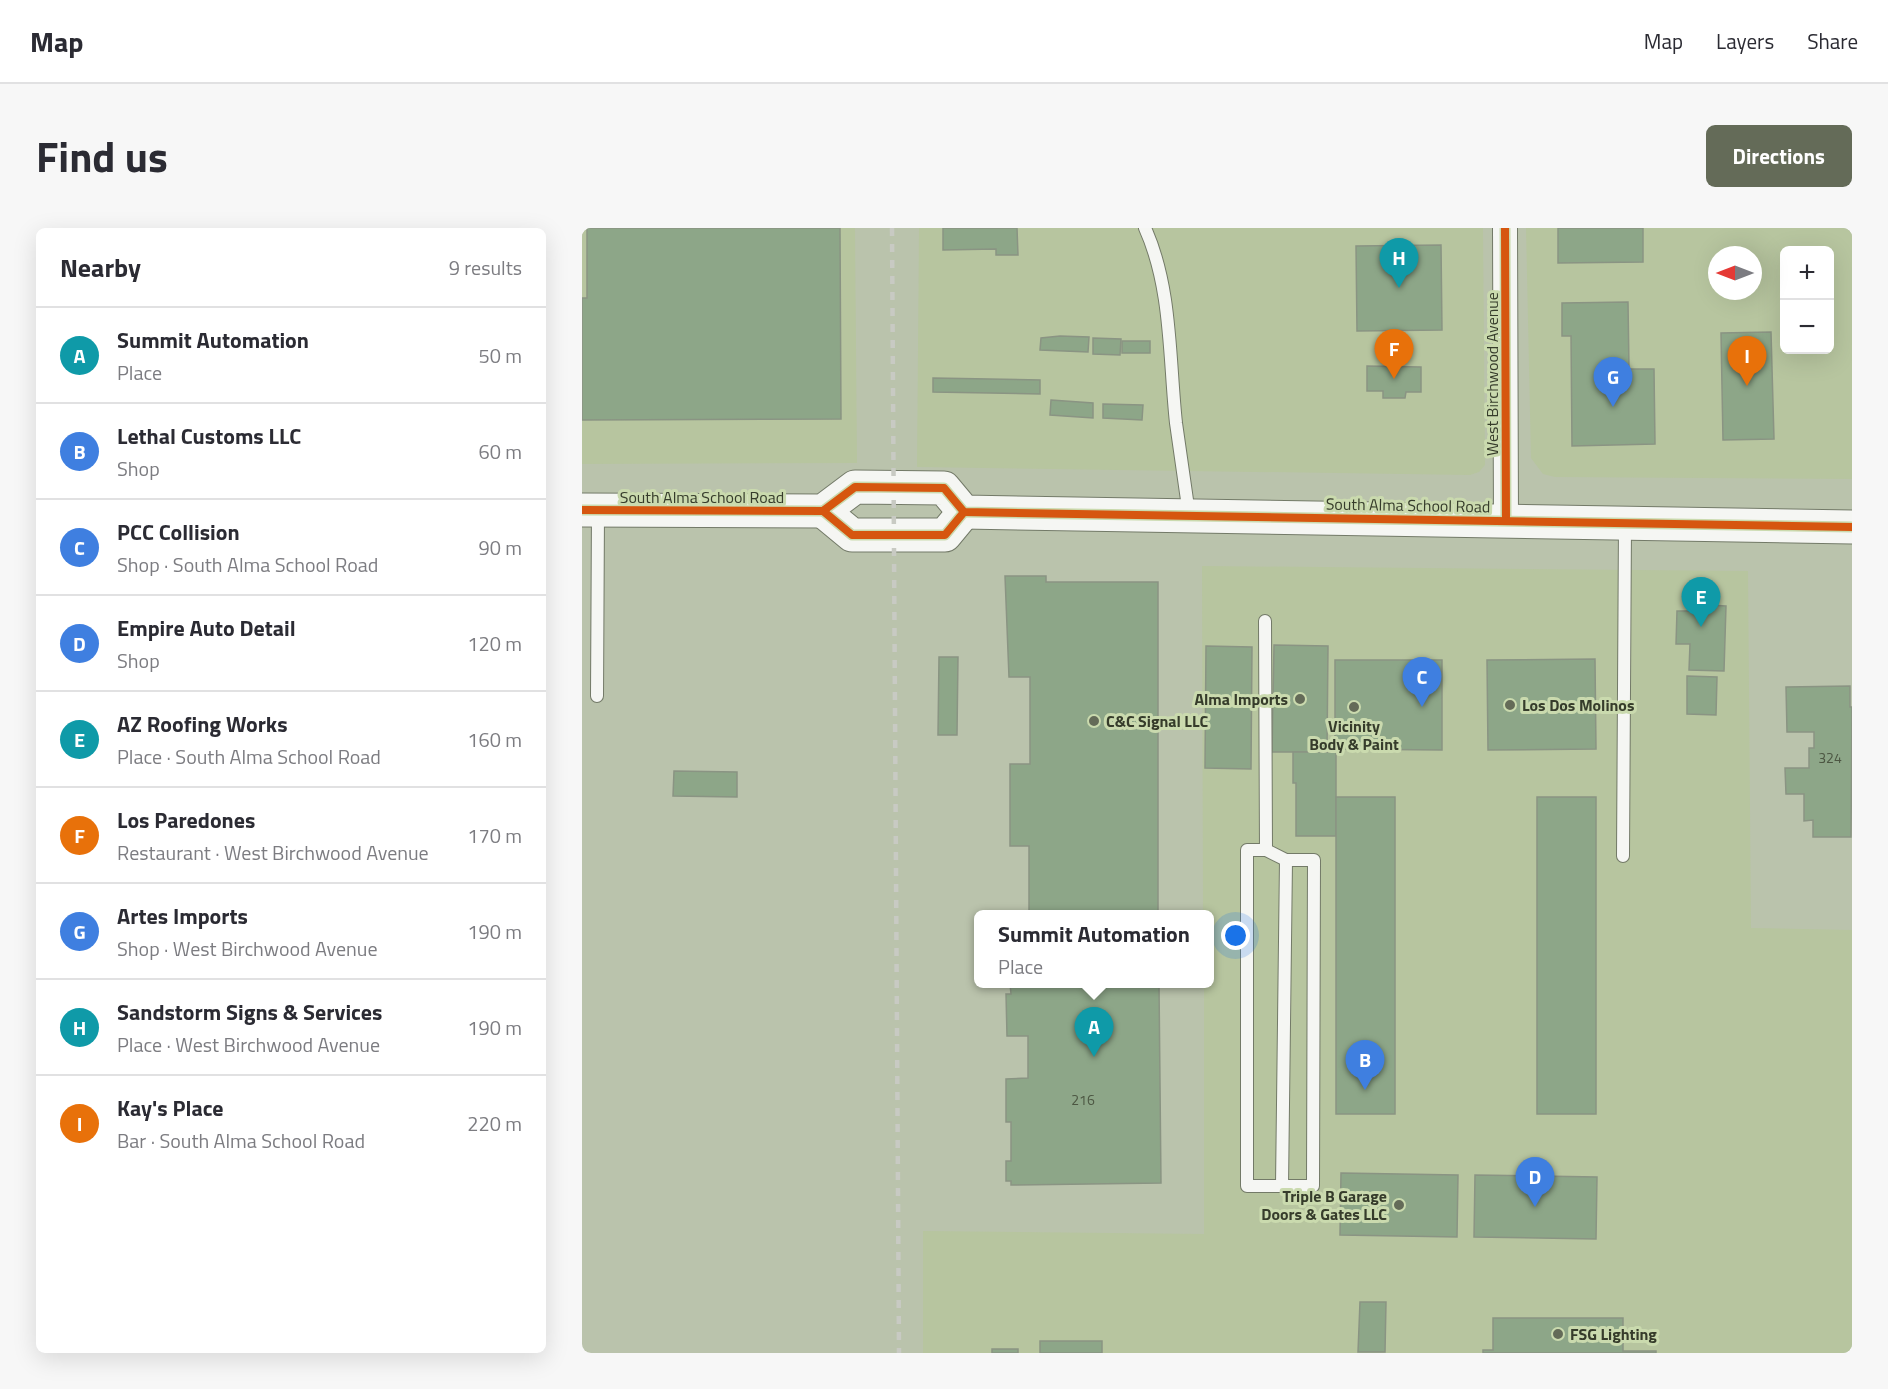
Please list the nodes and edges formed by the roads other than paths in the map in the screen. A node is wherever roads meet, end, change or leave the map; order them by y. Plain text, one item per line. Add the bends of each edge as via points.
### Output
1 (1145, 228) edge
2 (1505, 228) edge
3 (590, 510) edge
4 (823, 511) junction
5 (964, 512) junction
6 (1189, 515) junction
7 (1506, 520) junction
8 (1625, 522) junction
9 (1852, 527) edge
10 (1265, 621) dead end
11 (597, 696) dead end
12 (1266, 850) junction
13 (1623, 856) dead end
14 (1286, 860) junction
15 (1282, 1186) junction

1 - 6 lane via 1157,256
2 - 7 street, West Birchwood Avenue
3 - 4 main road, South Alma School Road
3 - 11 lane
4 - 5 main road via 855,487 944,488
4 - 5 main road via 852,535 945,535
5 - 6 main road, South Alma School Road
6 - 7 main road, South Alma School Road
7 - 8 main road, South Alma School Road
8 - 9 main road, South Alma School Road
8 - 13 lane
10 - 12 lane
12 - 14 lane
12 - 15 lane via 1247,850 1247,1186
14 - 15 lane
14 - 15 lane via 1314,860 1313,1186

